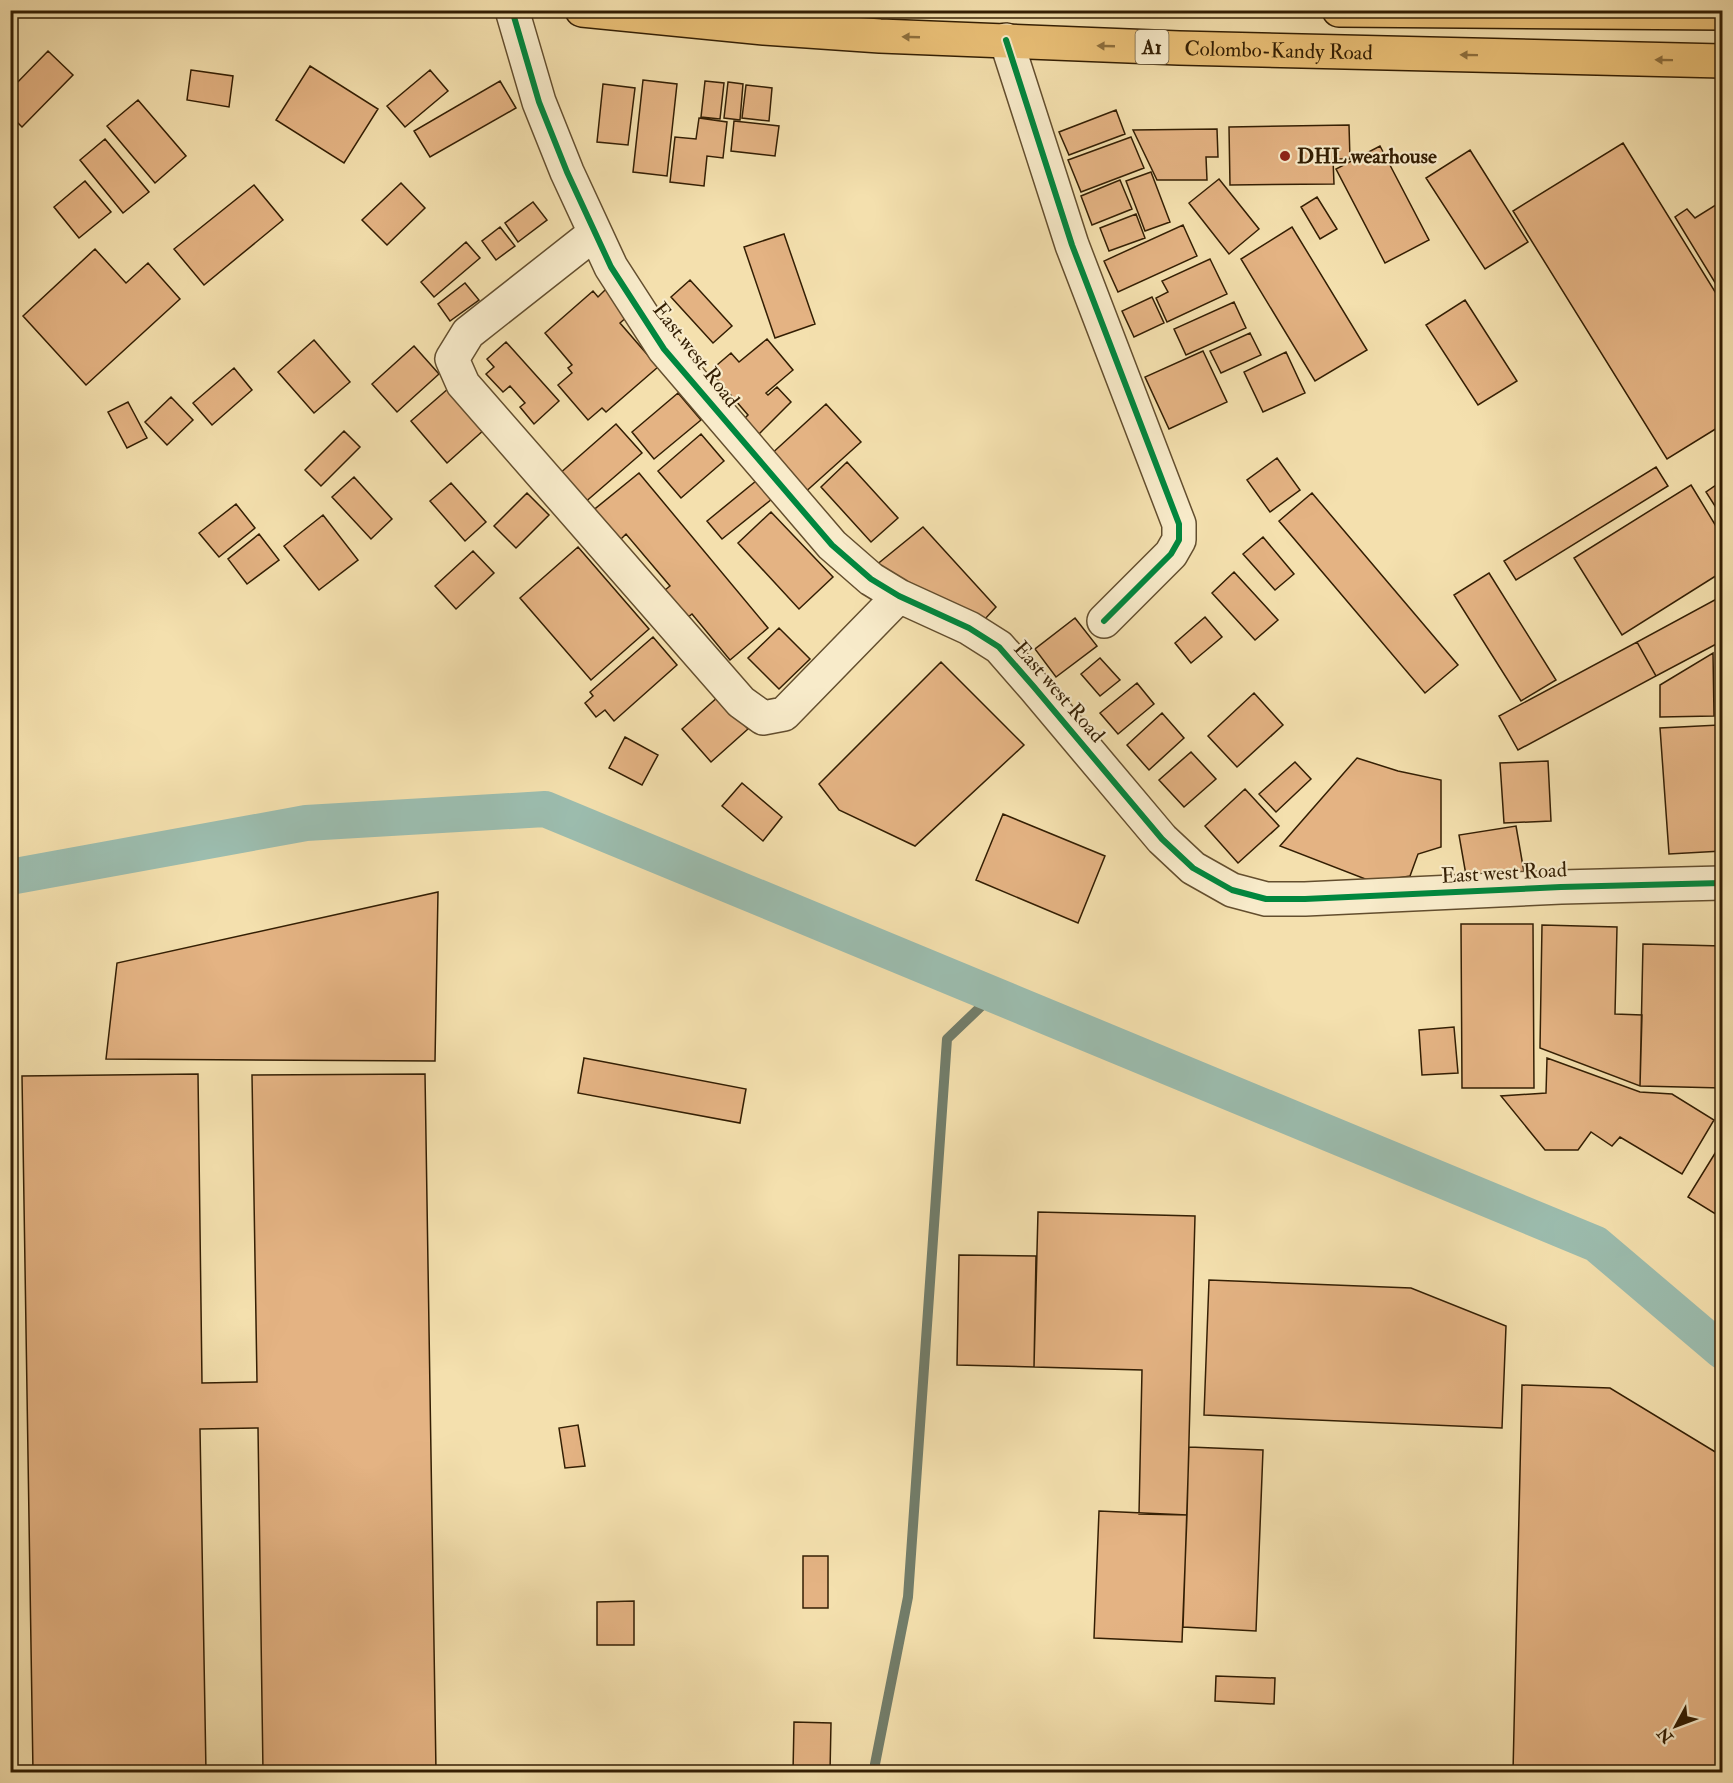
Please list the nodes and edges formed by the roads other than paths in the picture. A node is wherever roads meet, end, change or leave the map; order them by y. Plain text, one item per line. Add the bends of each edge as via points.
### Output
1 (512, 10) edge
2 (582, 10) edge
3 (1339, 10) edge
4 (1722, 13) edge
5 (1006, 40) junction
6 (1722, 61) edge
7 (595, 233) junction
8 (899, 596) junction
9 (1104, 621) dead end
10 (1722, 883) edge

1 - 7 street, East west Road via 539,102
5 -> 2 highway, Colombo-Kandy Road / A1 via 764,28
3 - 4 highway, Colombo-Kandy Road
6 -> 5 highway, Colombo-Kandy Road / A1
5 - 9 street via 1072,245 1179,524 1179,540 1171,554
7 - 8 street, East west Road via 611,267 664,350 832,545 871,579
7 - 8 street via 468,333 452,359 463,384 741,702 763,718 784,714
8 - 10 street, East west Road via 969,628 999,647 1162,839 1192,868 1232,890 1266,899 1305,899

